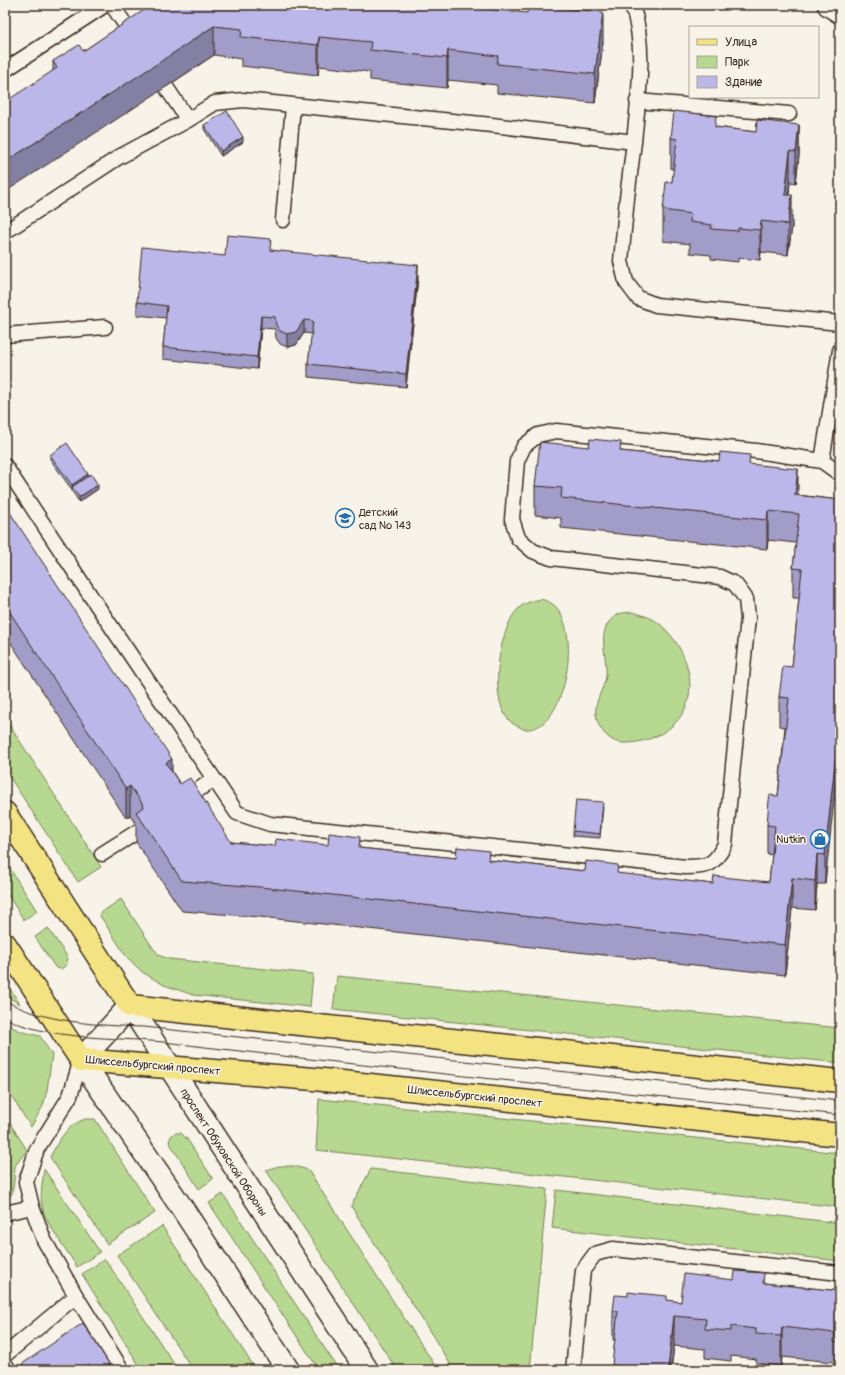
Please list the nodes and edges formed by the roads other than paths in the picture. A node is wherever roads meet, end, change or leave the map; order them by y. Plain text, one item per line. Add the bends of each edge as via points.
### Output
1 (105, 5) edge
2 (112, 5) edge
3 (632, 5) edge
4 (829, 5) edge
5 (840, 12) edge
6 (138, 43) edge
7 (5, 70) edge
8 (166, 87) edge
9 (638, 101) junction
10 (293, 106) junction
11 (789, 114) dead end
12 (188, 120) junction
13 (634, 142) junction
14 (283, 220) dead end
15 (5, 232) edge
16 (840, 323) edge
17 (105, 326) dead end
18 (5, 335) edge
19 (840, 350) edge
20 (837, 389) edge
21 (822, 461) junction
22 (5, 466) edge
23 (840, 474) edge
24 (214, 780) junction
25 (175, 806) edge
26 (5, 813) edge
27 (140, 830) edge
28 (102, 854) dead end
29 (5, 944) edge
30 (130, 1006) junction
31 (80, 1060) junction
32 (168, 1066) junction
33 (840, 1081) edge
34 (840, 1135) edge
35 (32, 1207) junction
36 (5, 1213) edge
37 (840, 1273) edge
38 (76, 1296) junction
39 (5, 1355) edge
40 (5, 1364) edge
41 (9, 1370) edge
42 (122, 1370) edge
43 (288, 1370) edge
44 (367, 1370) edge
45 (574, 1370) edge

1 - 7 lane
2 - 6 lane
3 - 9 lane via 637,19 640,66
4 - 5 street
8 - 12 lane
9 - 11 lane
9 - 13 lane
10 - 12 lane via 243,100 215,103
10 - 13 lane
10 - 14 lane
12 - 15 lane via 119,157
13 - 16 lane via 621,261 626,282 638,298 656,305
17 - 18 lane
19 - 20 lane
20 - 21 lane
21 - 23 lane
21 - 24 lane via 756,451 556,431 538,436 524,446 517,461 512,519 518,538 533,551 551,558 720,577 735,584 746,599 748,618 725,844 718,857 704,867 270,824 237,813
22 - 24 lane
24 - 25 lane
26 - 30 main road, проспект Обуховской Обороны
27 - 28 lane
29 - 31 main road
30 - 31 street, Шлиссельбургский проспект
30 - 32 street, проспект Обуховской Обороны
30 - 33 main road
31 - 32 main road, Шлиссельбургский проспект
31 - 35 lane via 70,1096 36,1149 26,1182
31 - 43 street via 182,1208
32 - 34 main road, Шлиссельбургский проспект
32 - 44 street, проспект Обуховской Обороны
35 - 36 lane
35 - 38 lane via 44,1240
37 - 45 lane via 613,1249 594,1254 583,1270
38 - 39 lane
38 - 42 lane
40 - 41 lane

